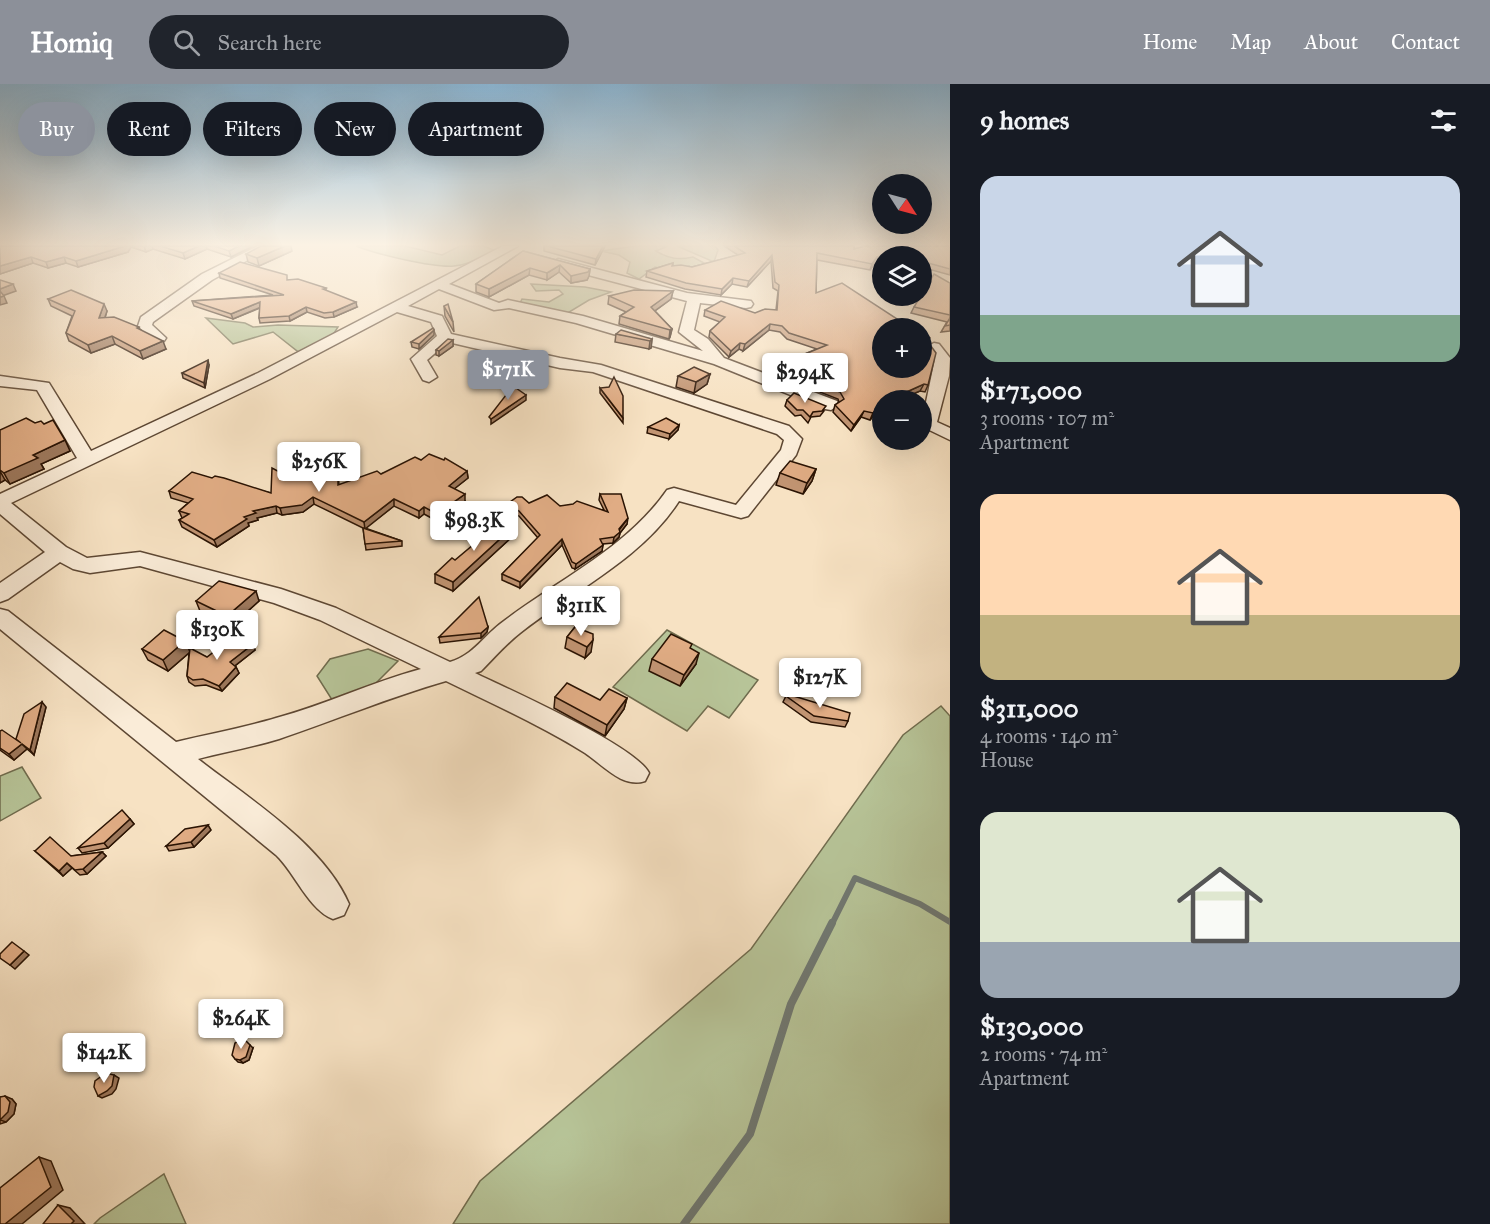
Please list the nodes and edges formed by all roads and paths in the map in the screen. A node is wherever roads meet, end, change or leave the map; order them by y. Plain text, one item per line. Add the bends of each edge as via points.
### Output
1 (176, 299) edge
2 (411, 299) edge
3 (474, 299) edge
4 (694, 299) edge
5 (696, 299) edge
6 (746, 304) dead end
7 (396, 307) junction
8 (445, 337) junction
9 (159, 338) edge
10 (934, 347) edge
11 (718, 361) junction
12 (429, 377) dead end
13 (0, 381) edge
14 (831, 405) dead end
15 (950, 435) edge
16 (88, 460) junction
17 (0, 503) edge
18 (59, 552) junction
19 (0, 594) edge
20 (0, 617) edge
21 (446, 671) junction
22 (172, 754) junction
23 (635, 773) dead end
24 (333, 904) dead end

1 - 9 street via 146,320 145,326
2 - 7 street
3 - 11 street via 578,319
4 - 11 street via 686,332 703,342
5 - 6 street
7 - 8 street via 437,319
7 - 16 street via 250,383
8 - 12 street via 419,359
8 - 21 street via 633,379 783,430 794,443 741,512 674,494 647,528 510,628 477,662
10 - 15 street via 943,359 928,424
11 - 14 street
13 - 16 street via 43,386
16 - 17 street
17 - 18 street
18 - 19 street
18 - 21 street via 90,566 130,559 157,562 281,597 328,614
20 - 22 street
21 - 22 street via 276,729
21 - 23 street via 594,745
22 - 24 street via 291,849

